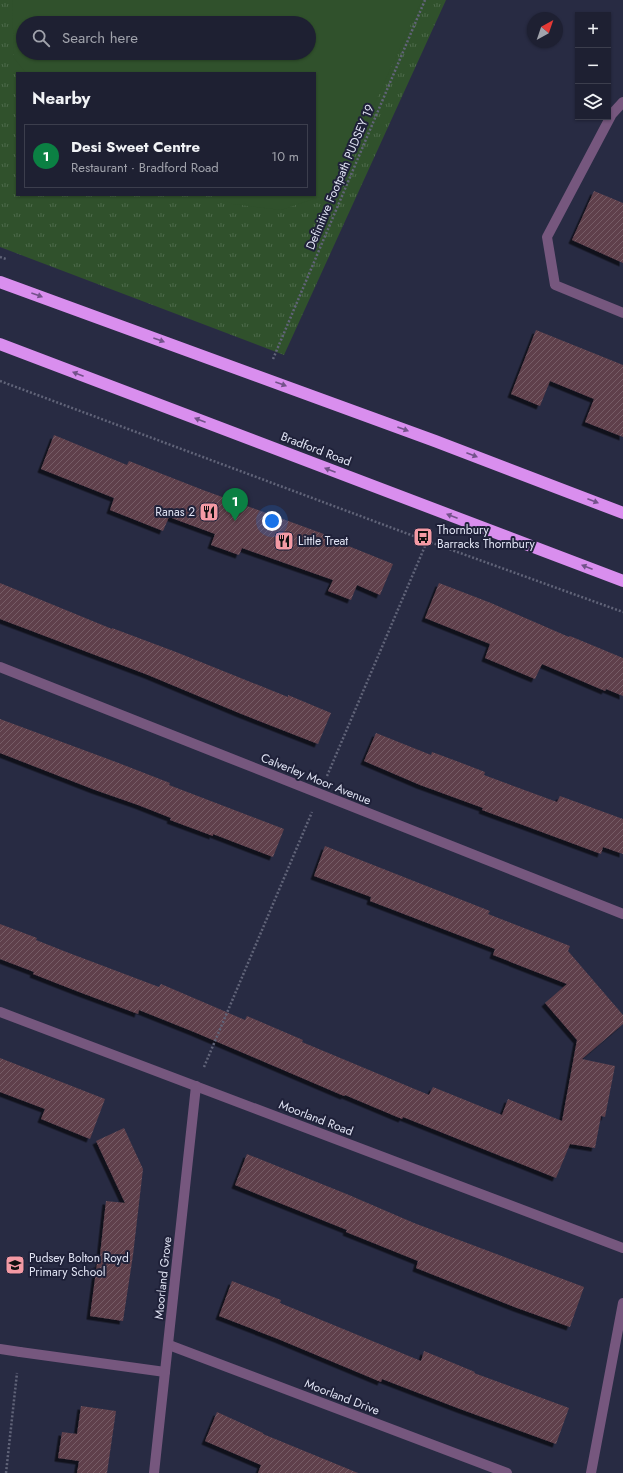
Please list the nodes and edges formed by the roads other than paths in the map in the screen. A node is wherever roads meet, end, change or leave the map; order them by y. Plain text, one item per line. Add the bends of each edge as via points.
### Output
1 (623, 102) edge
2 (0, 282) edge
3 (623, 313) edge
4 (0, 344) edge
5 (623, 513) edge
6 (623, 581) edge
7 (0, 668) edge
8 (623, 914) edge
9 (0, 1012) edge
10 (196, 1086) junction
11 (623, 1248) edge
12 (623, 1303) edge
13 (169, 1345) junction
14 (0, 1349) edge
15 (165, 1372) junction
16 (154, 1473) edge
17 (507, 1473) edge
18 (591, 1473) edge

1 - 3 street via 612,114 547,237 555,285
2 -> 5 highway via 435,441
6 -> 4 highway, Bradford Road
7 - 8 street, Calverley Moor Avenue
9 - 10 street, Moorland Road
10 - 11 street, Moorland Road
10 - 13 street, Moorland Grove
12 - 18 street
13 - 15 street, Moorland Grove
13 - 17 street, Moorland Drive
14 - 15 street
15 - 16 street, Moorland Grove

